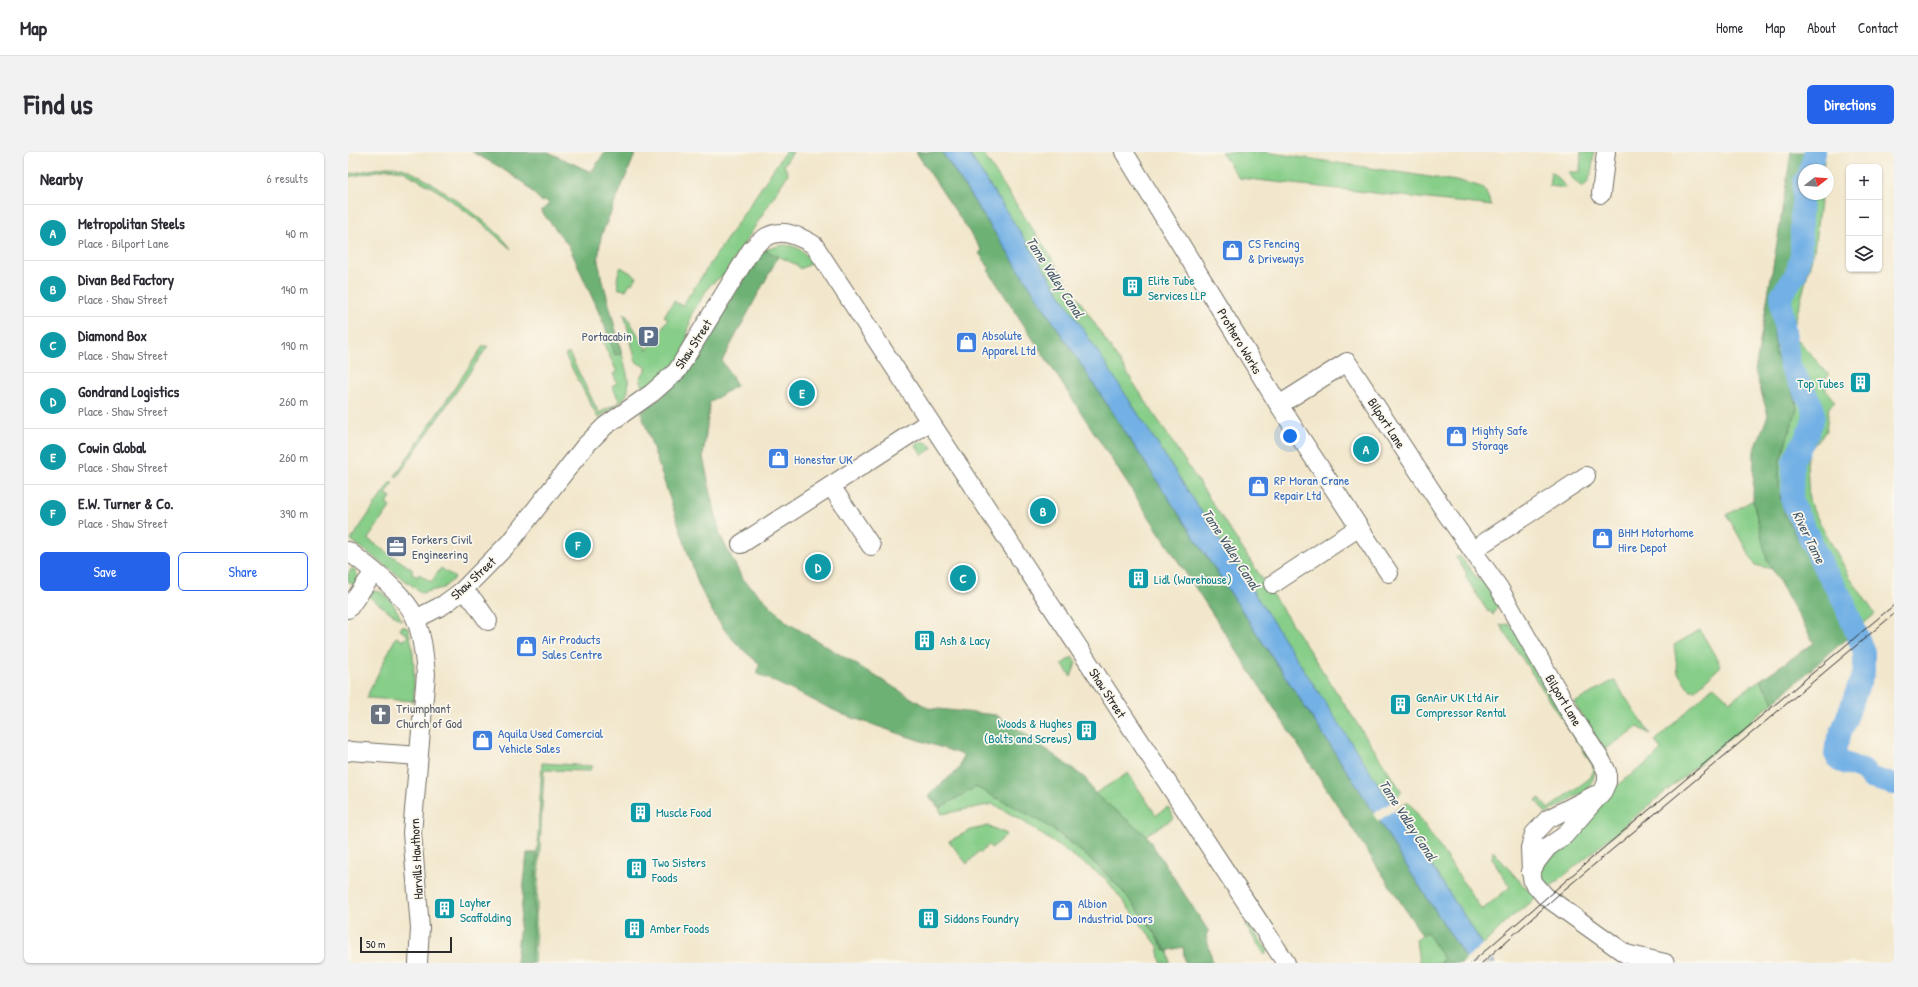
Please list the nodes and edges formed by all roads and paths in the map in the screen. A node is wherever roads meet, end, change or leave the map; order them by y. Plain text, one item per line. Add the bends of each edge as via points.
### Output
1 (1124, 152) edge
2 (1606, 152) edge
3 (1601, 194) dead end
4 (1279, 405) junction
5 (929, 422) junction
6 (1586, 476) dead end
7 (831, 486) junction
8 (1358, 528) junction
9 (742, 544) dead end
10 (871, 546) dead end
11 (1472, 550) junction
12 (348, 551) edge
13 (374, 572) junction
14 (1389, 574) dead end
15 (1273, 584) dead end
16 (462, 591) junction
17 (348, 609) edge
18 (416, 619) junction
19 (488, 621) dead end
20 (348, 752) edge
21 (419, 756) junction
22 (418, 963) edge
23 (1286, 963) edge
24 (1665, 963) edge

1 - 4 street, Prothero Works
2 - 3 street
4 - 8 street, Prothero Works
4 - 11 street, Bilport Lane via 1347,362
5 - 7 street
5 - 16 street, Shaw Street via 814,245 797,235 773,233 760,239 751,250 677,371 652,393 605,426 585,446 510,542
5 - 23 street, Shaw Street
6 - 11 street
7 - 9 street
7 - 10 street
8 - 14 street, Prothero Works
8 - 15 street
11 - 24 street, Bilport Lane via 1499,588 1606,772 1607,782 1603,790 1548,819 1534,834 1530,848 1533,882 1545,896 1626,954
12 - 13 street
13 - 17 street
13 - 18 street via 397,592
16 - 18 street, Shaw Street via 443,605
16 - 19 street via 474,601
18 - 21 street, Harvills Hawthorn via 424,650 426,674
20 - 21 street
21 - 22 street, Harvills Hawthorn via 412,833 420,928

